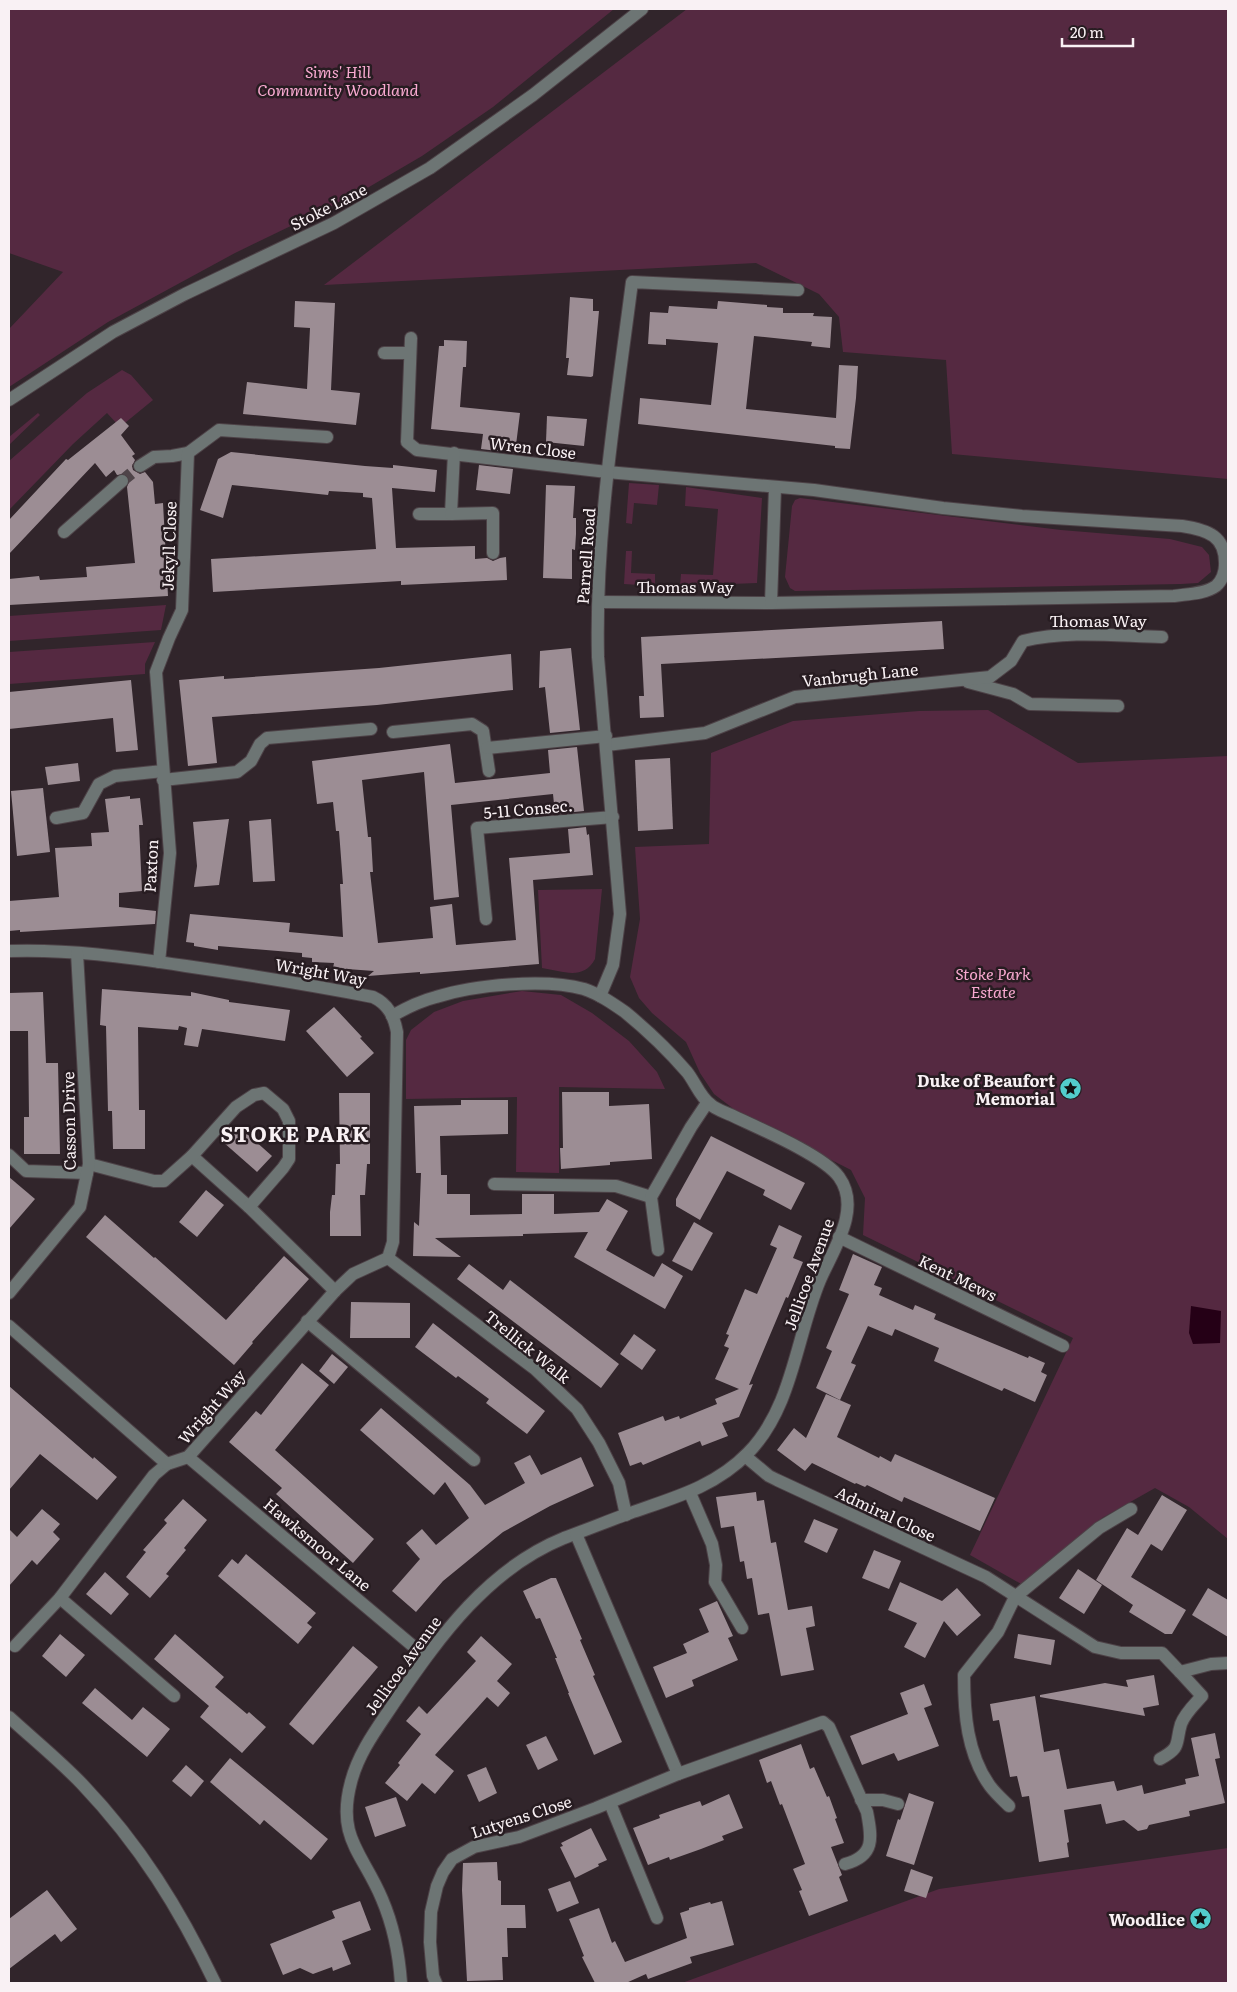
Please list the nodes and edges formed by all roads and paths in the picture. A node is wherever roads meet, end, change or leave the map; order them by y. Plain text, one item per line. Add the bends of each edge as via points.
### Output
1 (642, 9) edge
2 (798, 290) dead end
3 (411, 338) dead end
4 (384, 353) dead end
5 (410, 353) junction
6 (9, 400) edge
7 (327, 437) dead end
8 (188, 452) junction
9 (454, 453) junction
10 (140, 466) tunnel mouth
11 (607, 472) junction
12 (122, 481) tunnel mouth
13 (775, 488) junction
14 (419, 514) dead end
15 (451, 514) junction
16 (64, 532) dead end
17 (492, 553) dead end
18 (598, 602) junction
19 (771, 603) junction
20 (1162, 637) dead end
21 (169, 638) joint
22 (961, 680) junction
23 (1118, 706) dead end
24 (371, 729) dead end
25 (393, 732) dead end
26 (607, 740) junction
27 (486, 748) junction
28 (489, 771) dead end
29 (163, 776) junction
30 (613, 817) junction
31 (56, 818) dead end
32 (486, 919) dead end
33 (9, 951) edge
34 (77, 952) junction
35 (158, 962) junction
36 (600, 996) junction
37 (392, 1016) junction
38 (707, 1103) junction
39 (9, 1154) edge
40 (192, 1156) junction
41 (88, 1169) junction
42 (494, 1184) dead end
43 (651, 1196) junction
44 (249, 1207) junction
45 (839, 1237) junction
46 (658, 1250) dead end
47 (388, 1258) junction
48 (334, 1291) junction
49 (9, 1293) edge
50 (307, 1321) junction
51 (9, 1326) edge
52 (1063, 1346) dead end
53 (745, 1456) junction
54 (188, 1457) junction
55 (474, 1460) dead end
56 (167, 1464) junction
57 (690, 1493) junction
58 (1131, 1509) dead end
59 (626, 1514) junction
60 (576, 1534) junction
61 (1015, 1597) junction
62 (60, 1598) junction
63 (742, 1628) dead end
64 (15, 1646) dead end
65 (426, 1657) junction
66 (1228, 1663) edge
67 (1180, 1672) junction
68 (174, 1696) dead end
69 (9, 1717) edge
70 (1160, 1759) dead end
71 (678, 1774) junction
72 (861, 1800) junction
73 (610, 1803) junction
74 (898, 1804) dead end
75 (1009, 1806) dead end
76 (845, 1864) dead end
77 (657, 1918) dead end
78 (215, 1983) edge
79 (401, 1983) edge
80 (436, 1983) edge

1 - 6 street, Stoke Lane via 532,95 430,168 334,223 113,332
2 - 11 street, Parnell Road via 632,282
3 - 5 street, Wren Close
4 - 5 street
5 - 9 street, Wren Close via 407,442 417,450
7 - 8 street via 219,430
8 - 10 street via 154,457
8 - 21 street, Jekyll Close via 182,610
9 - 11 street, Wren Close
9 - 15 street
11 - 13 street
11 - 18 street, Parnell Road
12 - 16 street
13 - 19 street
13 - 19 street, Thomas Way via 814,490 942,508 1203,529 1215,537 1226,551 1226,572 1216,586 1174,596
14 - 15 street
15 - 17 street via 493,513
18 - 19 street, Thomas Way
18 - 26 street, Parnell Road via 598,657
20 - 22 street, Thomas Way via 1044,636 1023,641 1011,660 990,677
21 - 29 street, Paxton via 156,672
22 - 23 street, Vanbrugh Lane via 1012,694 1030,704
22 - 26 street, Vanbrugh Lane via 795,697 705,733
24 - 29 street via 267,738 251,761 237,772
25 - 27 street via 472,724 483,731
26 - 27 street, Vanbrugh Lane
26 - 30 street, Parnell Road
27 - 28 street
29 - 31 street via 115,776 99,784 83,813
29 - 35 street, Paxton via 170,852
30 - 32 street, 5-11 Consec. via 477,828
30 - 36 street, Parnell Road via 620,914 613,965
33 - 34 street, Wright Way
34 - 35 street, Wright Way
34 - 41 street, Casson Drive
35 - 37 street, Wright Way via 261,976 373,997 386,1005
36 - 37 street via 563,986 504,985 439,996
36 - 38 street via 630,1016 667,1051 688,1074
37 - 47 street via 397,1032 394,1223
38 - 43 street
38 - 45 street, Jellicoe Avenue via 802,1150 838,1174 845,1187 849,1211
39 - 41 street via 26,1171
40 - 41 street via 164,1180
40 - 44 street
40 - 44 street via 236,1107 254,1095 264,1094 283,1109 289,1121 289,1159
41 - 49 street, Casson Drive via 80,1207
42 - 43 street via 616,1186
43 - 46 street
44 - 48 street
45 - 52 street, Kent Mews
45 - 53 street, Jellicoe Avenue via 812,1300 782,1402 760,1440
47 - 48 street, Wright Way via 353,1274
47 - 59 street, Trellick Walk via 535,1369 567,1398 585,1420 603,1451 619,1484
48 - 50 street, Wright Way
50 - 54 street, Wright Way
50 - 55 street
51 - 56 street
53 - 57 street, Jellicoe Avenue
53 - 61 street, Admiral Close via 769,1476 986,1577
54 - 56 street, Wright Way
54 - 65 street, Hawksmoor Lane
56 - 62 street, Wright Way via 145,1486
57 - 59 street, Jellicoe Avenue
57 - 63 street via 712,1544 715,1582
58 - 61 street via 1099,1528
59 - 60 street, Jellicoe Avenue
60 - 65 street, Jellicoe Avenue via 512,1566 459,1615
60 - 71 street
61 - 67 street, Admiral Close via 1095,1647 1121,1653 1162,1653
61 - 75 street via 998,1632 964,1675 971,1750 991,1787
62 - 64 street, Wright Way
62 - 68 street
65 - 79 street, Jellicoe Avenue via 360,1756 347,1803 349,1835 368,1868 393,1928
66 - 67 street
67 - 70 street, Admiral Close via 1202,1696 1181,1725 1174,1750
69 - 78 street via 82,1784 138,1850 180,1914
71 - 72 street, Lutyens Close via 823,1722 829,1727
71 - 73 street, Lutyens Close
72 - 74 street via 876,1799
72 - 76 street, Lutyens Close via 867,1812 869,1846 861,1858
73 - 77 street
73 - 80 street, Lutyens Close via 519,1837 474,1847 452,1859 437,1886 431,1912 430,1942

